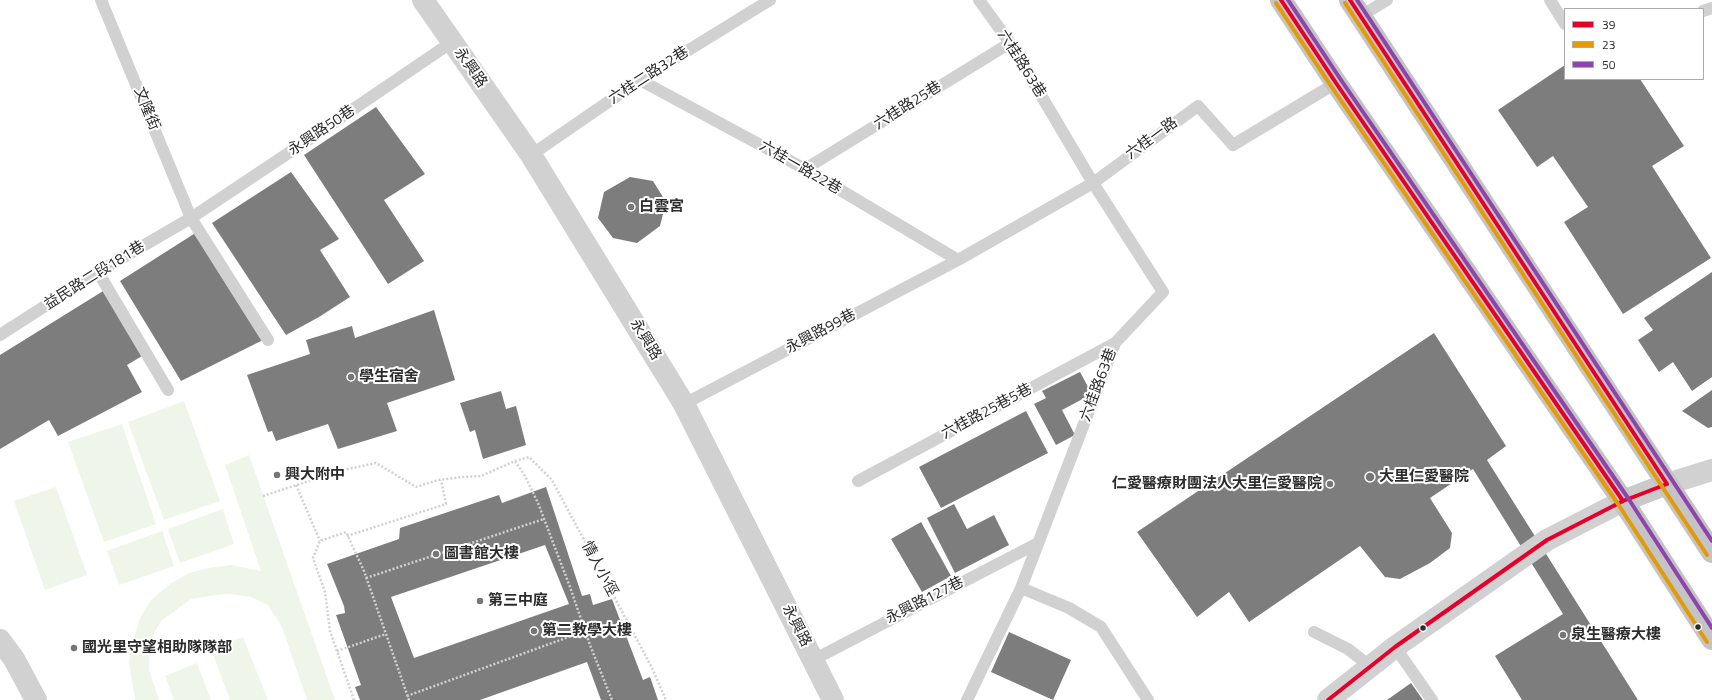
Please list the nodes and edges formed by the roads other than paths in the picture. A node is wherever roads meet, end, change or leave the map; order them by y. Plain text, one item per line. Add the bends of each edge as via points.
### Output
1 (101, 0) edge
2 (423, 0) edge
3 (770, 0) edge
4 (979, 0) edge
5 (1281, 0) edge
6 (1387, 0) edge
7 (1550, 0) edge
8 (1355, 8) edge
9 (1564, 22) edge
10 (452, 42) junction
11 (1010, 43) junction
12 (640, 80) junction
13 (1336, 83) junction
14 (531, 155) junction
15 (805, 169) junction
16 (1093, 183) junction
17 (191, 218) junction
18 (958, 260) junction
19 (98, 272) junction
20 (0, 335) edge
21 (268, 340) dead end
22 (1115, 343) junction
23 (168, 390) dead end
24 (684, 404) junction
25 (1712, 470) edge
26 (858, 481) dead end
27 (1667, 484) junction
28 (1623, 501) junction
29 (1038, 543) junction
30 (1712, 552) edge
31 (1021, 588) junction
32 (1314, 632) dead end
33 (1712, 639) edge
34 (0, 640) edge
35 (1396, 647) junction
36 (812, 660) junction
37 (1371, 667) junction
38 (36, 700) edge
39 (833, 700) edge
40 (968, 700) edge
41 (1148, 700) edge
42 (1328, 700) edge
43 (1432, 700) edge

1 - 17 lane, 文隆街
2 - 10 street, 永興路
3 - 12 lane, 六桂二路32巷
4 - 11 lane, 六桂路63巷
5 - 13 main road
6 - 8 lane
7 - 9 lane
8 - 27 main road
10 - 14 street, 永興路
10 - 17 lane, 永興路50巷
11 - 15 lane, 六桂路25巷
11 - 16 lane, 六桂路63巷
12 - 14 lane, 六桂二路32巷
12 - 15 lane, 六桂一路22巷
13 - 16 lane, 六桂一路 via 1233,145 1198,106
13 - 28 main road
14 - 24 street, 永興路
15 - 18 lane, 六桂一路22巷
16 - 18 lane, 六桂一路
16 - 22 lane, 六桂路63巷 via 1163,292
17 - 19 lane, 益民路二段181巷
17 - 21 lane, 文隆街
18 - 24 lane, 永興路99巷
19 - 20 lane, 益民路二段181巷
19 - 23 lane
22 - 26 lane, 六桂路25巷5巷
22 - 29 lane, 六桂路63巷
24 - 36 street, 永興路
25 - 27 street
27 - 28 street
27 - 30 main road
28 - 33 main road
28 - 35 street via 1547,540
29 - 31 lane, 六桂路63巷
29 - 36 lane, 永興路127巷
31 - 40 lane, 六桂路63巷
31 - 41 lane via 1069,608 1101,627
32 - 37 lane via 1348,649
34 - 38 street via 14,659
35 - 37 street
35 - 43 lane
36 - 39 street, 永興路
37 - 42 street

